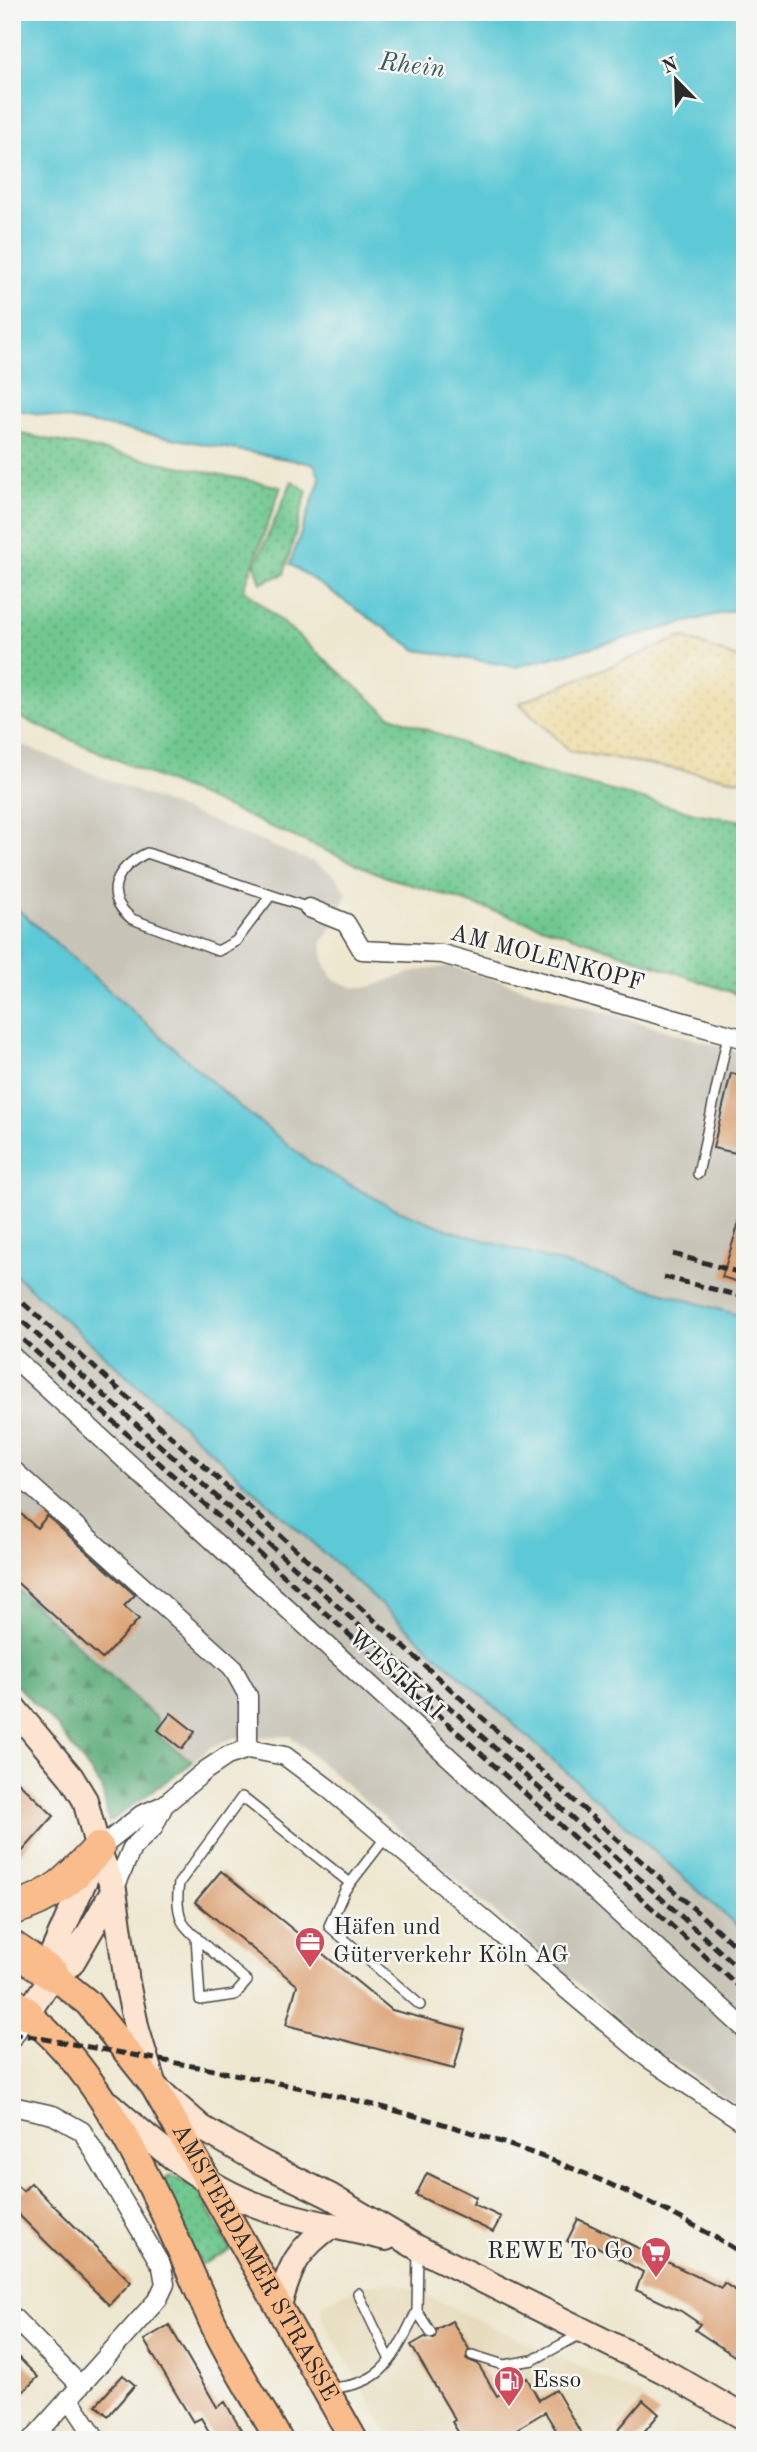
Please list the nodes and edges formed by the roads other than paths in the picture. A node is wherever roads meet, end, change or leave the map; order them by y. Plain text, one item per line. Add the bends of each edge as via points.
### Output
1 (271, 895) junction
2 (309, 908) joint
3 (737, 1037) edge
4 (698, 1174) dead end
5 (12, 1356) edge
6 (12, 1469) edge
7 (12, 1706) edge
8 (248, 1749) junction
9 (164, 1805) junction
10 (386, 1838) junction
11 (98, 1849) junction
12 (350, 1883) junction
13 (114, 1890) junction
14 (12, 1909) edge
15 (196, 1936) junction
16 (12, 1947) edge
17 (53, 1975) junction
18 (420, 2005) dead end
19 (17, 2019) edge
20 (745, 2029) edge
21 (154, 2086) junction
22 (101, 2096) junction
23 (12, 2106) edge
24 (745, 2123) edge
25 (205, 2177) junction
26 (332, 2225) junction
27 (413, 2245) junction
28 (358, 2293) dead end
29 (279, 2305) junction
30 (417, 2311) junction
31 (12, 2316) edge
32 (586, 2331) junction
33 (431, 2333) dead end
34 (472, 2355) dead end
35 (390, 2360) junction
36 (325, 2388) junction
37 (75, 2391) junction
38 (745, 2418) edge
39 (32, 2440) edge
40 (97, 2440) edge
41 (279, 2440) edge
42 (354, 2440) edge

1 - 1 lane via 147,853 130,861 117,878 115,895 120,909 132,919 218,951 236,941
1 - 2 lane
2 - 3 street, AM MOLENKOPF via 346,923 362,950 442,954
3 - 4 lane
5 - 20 street, WESTKAI
6 - 8 street via 232,1667 248,1696
7 - 11 main road via 85,1800
8 - 9 street via 206,1770
8 - 10 street via 285,1756
9 - 11 street via 141,1815
9 - 13 street via 153,1828 132,1848
10 - 12 lane
10 - 24 street via 648,2058
11 - 13 main road
11 - 14 highway via 62,1888
11 - 17 main road via 53,1952
12 - 15 lane via 242,1797 179,1883 182,1923
12 - 18 lane via 329,1926
13 - 17 main road via 71,1964
13 - 21 main road via 127,1983
15 - 15 lane via 247,1981 235,1995 200,2000
16 - 17 highway
17 - 19 main road
17 - 21 main road, AMSTERDAMER STRASSE via 88,2003
19 - 22 main road, AMSTERDAMER STRASSE via 52,2034
21 - 25 main road, AMSTERDAMER STRASSE
21 - 27 main road via 202,2128
22 - 25 main road via 155,2144
22 - 41 main road, AMSTERDAMER STRASSE via 174,2232 214,2324
23 - 37 street via 53,2115 82,2130 162,2267 165,2284 158,2298
25 - 26 main road via 248,2202
25 - 29 main road, AMSTERDAMER STRASSE
26 - 27 main road
26 - 29 main road via 306,2243 290,2267
27 - 30 lane
27 - 32 main road
28 - 35 lane
29 - 36 main road, AMSTERDAMER STRASSE
30 - 33 lane
30 - 35 lane
31 - 37 street
32 - 34 lane via 533,2360 504,2365
32 - 38 main road
35 - 36 lane via 362,2384
36 - 42 main road, AMSTERDAMER STRASSE
37 - 39 street
37 - 40 street

